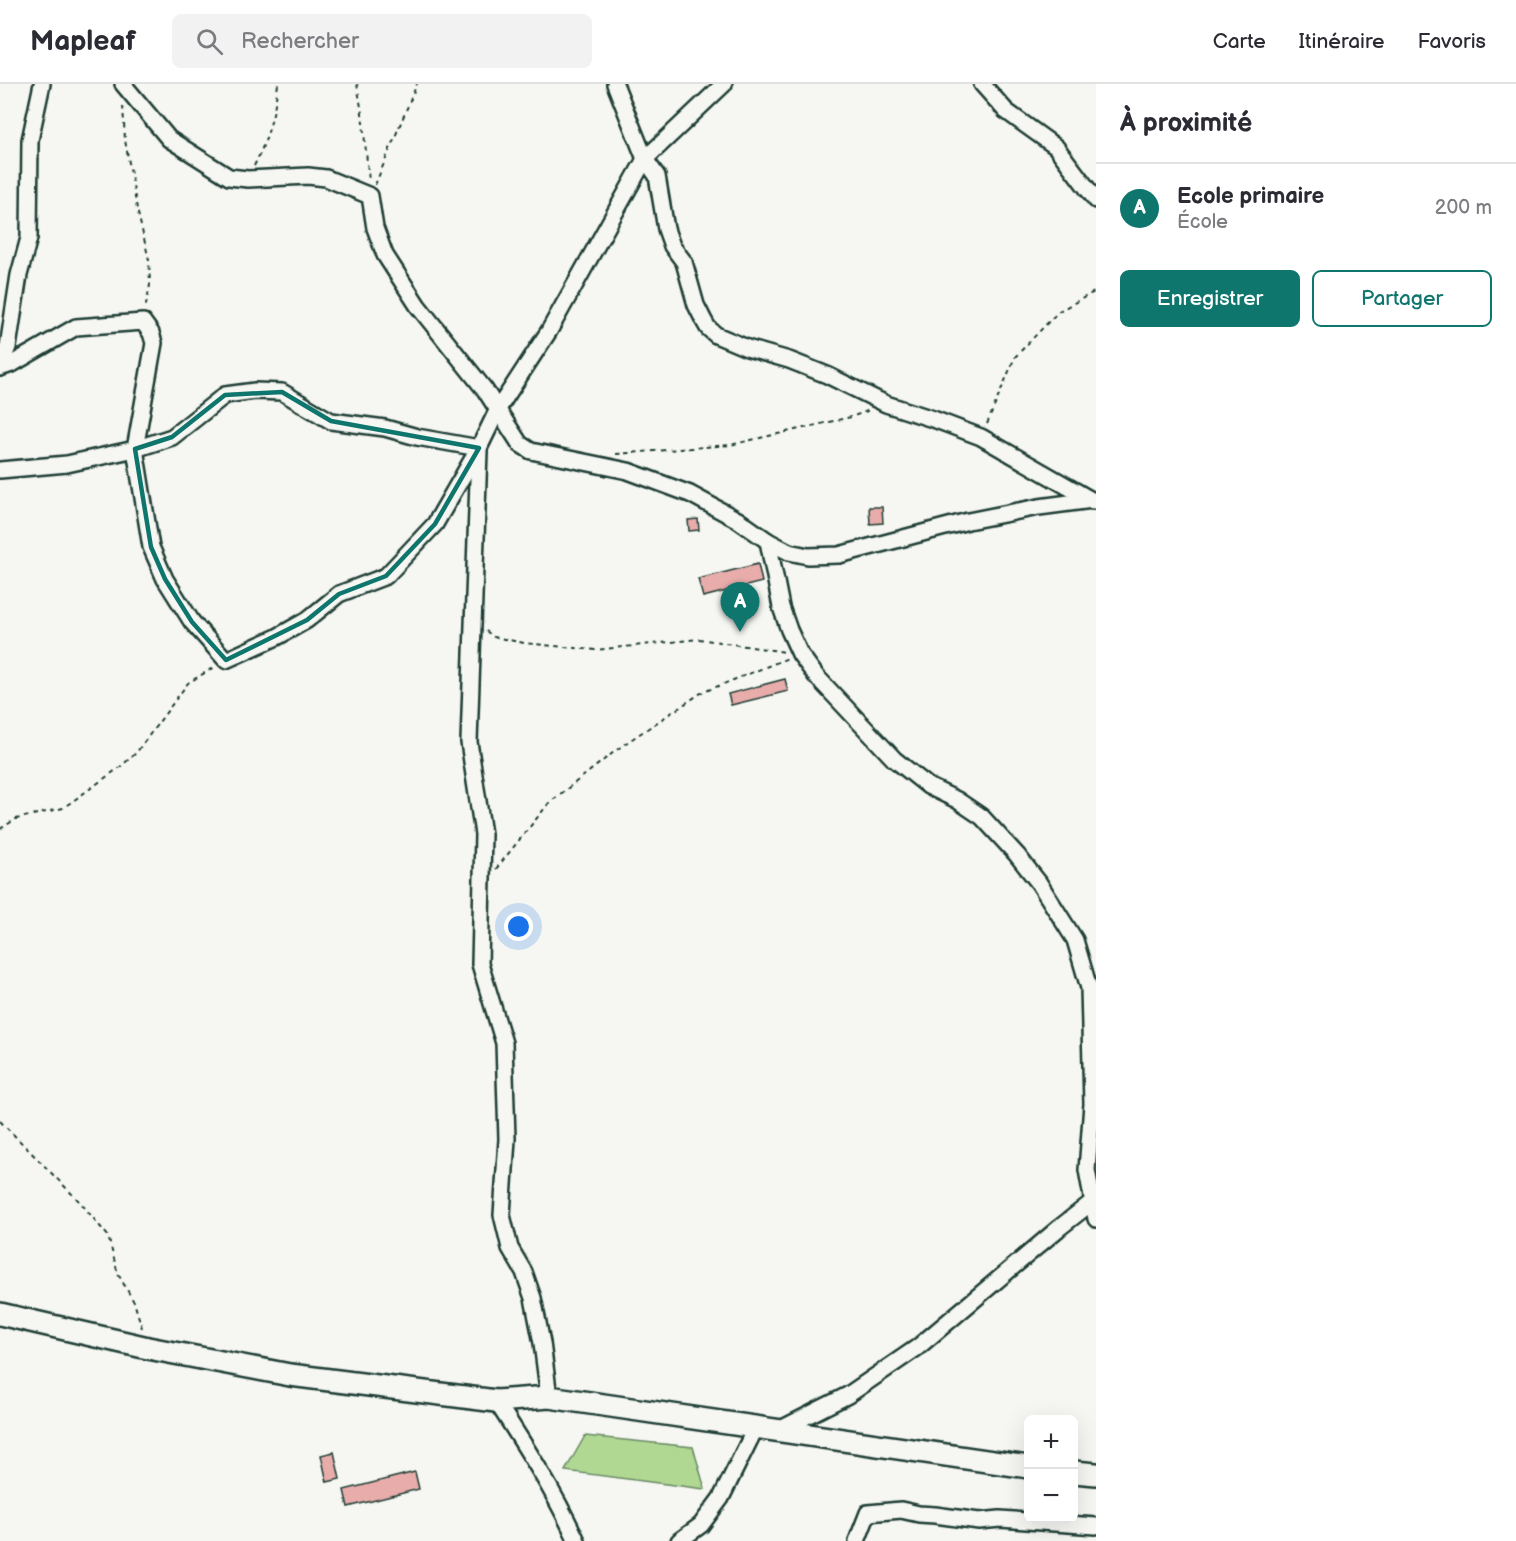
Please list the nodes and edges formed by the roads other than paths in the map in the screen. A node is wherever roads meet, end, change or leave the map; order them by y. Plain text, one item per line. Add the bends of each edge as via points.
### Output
1 (42, 84) edge
2 (123, 84) edge
3 (615, 84) edge
4 (723, 84) edge
5 (982, 84) edge
6 (645, 159) junction
7 (1096, 200) edge
8 (0, 368) edge
9 (498, 409) junction
10 (479, 448) junction
11 (135, 449) junction
12 (0, 470) edge
13 (1094, 501) edge
14 (768, 541) junction
15 (1093, 982) edge
16 (1094, 1201) edge
17 (1096, 1219) edge
18 (0, 1314) edge
19 (549, 1396) junction
20 (496, 1401) junction
21 (756, 1426) junction
22 (779, 1430) junction
23 (1024, 1466) edge
24 (1078, 1472) edge
25 (1096, 1474) edge
26 (1096, 1526) edge
27 (577, 1541) edge
28 (679, 1541) edge
29 (857, 1541) edge

1 - 8 street via 30,140 29,238 8,347
2 - 9 street via 169,139 229,177 326,178 370,196 375,228 385,255 418,306
3 - 6 street
4 - 6 street
5 - 7 street via 1006,111 1056,147
6 - 9 street via 549,331
6 - 13 street via 657,176 672,246 684,262 696,305 716,335 818,371 886,404 981,437
8 - 11 street via 76,327 143,322 154,343
9 - 10 street
9 - 14 street via 520,444 531,451 628,471 690,494
10 - 11 street via 331,421 282,392 255,391 225,395 172,437
10 - 11 street via 435,524 386,576 339,594 307,620 226,660 192,622 165,579 152,547
10 - 19 street via 469,742 483,834 480,964 504,1043 507,1139 502,1215 510,1248 525,1272 533,1298
11 - 12 street via 67,464
13 - 14 street via 968,521 839,555 808,556
14 - 15 street via 789,630 816,676 894,759 928,786 982,817 1017,855 1075,940
15 - 16 street via 1087,1170
16 - 17 street
16 - 22 street via 918,1347 848,1395
18 - 20 street via 290,1375
19 - 20 street
19 - 21 street
20 - 27 street via 533,1456
21 - 22 street
21 - 28 street via 721,1498 701,1525
22 - 23 street
24 - 25 street
26 - 29 street via 979,1521 901,1510 868,1513

